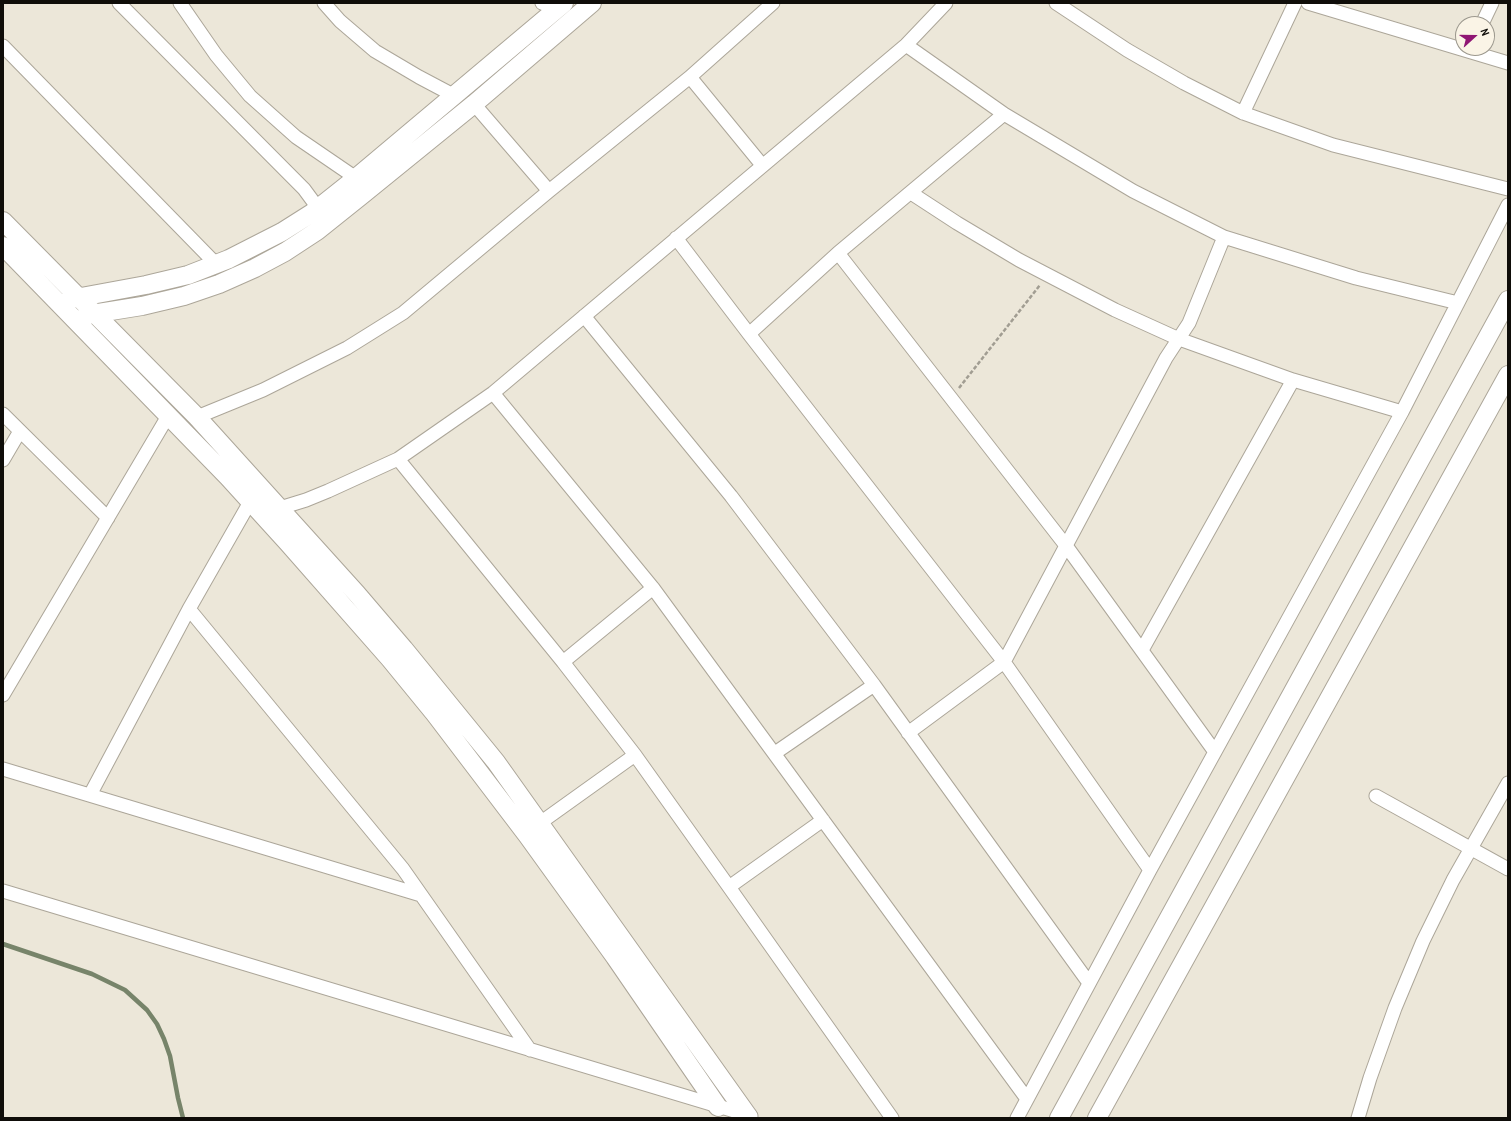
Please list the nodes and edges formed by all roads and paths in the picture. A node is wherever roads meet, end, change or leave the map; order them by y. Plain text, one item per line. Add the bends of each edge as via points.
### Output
1 (119, 3) edge
2 (180, 3) edge
3 (324, 3) edge
4 (592, 3) edge
5 (772, 3) edge
6 (946, 3) edge
7 (1056, 3) edge
8 (1294, 3) edge
9 (1308, 3) edge
10 (1492, 3) edge
11 (554, 5) edge
12 (1486, 16) edge
13 (906, 45) junction
14 (3, 46) edge
15 (1455, 46) edge
16 (1487, 56) edge
17 (1508, 63) edge
18 (690, 77) junction
19 (453, 95) junction
20 (474, 104) junction
21 (1243, 113) junction
22 (1004, 114) junction
23 (762, 165) junction
24 (356, 178) junction
25 (1508, 189) edge
26 (549, 192) junction
27 (911, 193) junction
28 (1508, 205) edge
29 (318, 208) junction
30 (3, 221) edge
31 (1224, 237) junction
32 (676, 238) junction
33 (3, 246) edge
34 (838, 253) junction
35 (216, 264) junction
36 (1048, 275) junction
37 (79, 297) junction
38 (57, 302) junction
39 (1458, 303) junction
40 (1506, 307) edge
41 (94, 313) junction
42 (584, 316) junction
43 (74, 318) junction
44 (749, 334) junction
45 (1179, 339) junction
46 (1508, 375) edge
47 (1293, 380) junction
48 (493, 393) junction
49 (952, 398) junction
50 (1402, 412) junction
51 (3, 414) edge
52 (168, 416) junction
53 (197, 417) junction
54 (20, 431) junction
55 (398, 459) junction
56 (3, 460) edge
57 (250, 502) junction
58 (280, 508) junction
59 (108, 518) junction
60 (1067, 546) junction
61 (653, 588) junction
62 (189, 609) junction
63 (1142, 650) junction
64 (563, 662) junction
65 (1004, 662) junction
66 (434, 685) junction
67 (874, 685) junction
68 (3, 695) edge
69 (420, 696) junction
70 (908, 733) junction
71 (1215, 752) junction
72 (775, 753) junction
73 (635, 755) junction
74 (3, 769) edge
75 (1508, 783) edge
76 (90, 795) junction
77 (1376, 796) dead end
78 (823, 820) junction
79 (540, 823) junction
80 (1470, 849) junction
81 (1508, 869) edge
82 (1150, 870) junction
83 (729, 887) junction
84 (3, 891) edge
85 (421, 895) junction
86 (1089, 983) junction
87 (530, 1050) junction
88 (1027, 1099) junction
89 (718, 1106) junction
90 (752, 1117) edge
91 (892, 1118) edge
92 (1017, 1118) edge
93 (1059, 1118) edge
94 (1097, 1118) edge
95 (1358, 1118) edge

1 - 29 street via 304,189
2 - 24 street via 216,55 250,96 296,137
3 - 19 street via 340,21 375,51
4 - 20 street
5 - 18 street
6 - 13 street
7 - 21 street via 1178,80
8 - 21 street
9 - 15 street
10 - 12 street
11 - 19 street
13 - 22 street
13 - 23 street
14 - 35 street
16 - 17 street
18 - 23 street
18 - 26 street
19 - 24 street
20 - 26 street
20 - 41 street via 323,227 285,252 219,284 184,296 142,306
21 - 25 street via 1333,145
22 - 27 street
22 - 31 street via 1133,191
23 - 32 street
24 - 29 street
26 - 53 street via 403,313 347,348 263,390
27 - 34 street
27 - 36 street via 957,223
28 - 39 street
29 - 35 street via 269,239
30 - 37 street
31 - 39 street via 1356,278
31 - 45 street via 1189,322
32 - 42 street
32 - 44 street
33 - 38 street
34 - 44 street
34 - 49 street
35 - 37 street via 167,280
36 - 45 street via 1115,310
36 - 49 path
37 - 38 street
37 - 41 street
38 - 43 street
39 - 50 street
40 - 93 street
41 - 43 street
41 - 53 street
42 - 48 street
42 - 67 street via 731,496
43 - 52 street
44 - 65 street
45 - 47 street
45 - 60 street via 1166,358
46 - 94 street
47 - 50 street
47 - 63 street
48 - 55 street
48 - 61 street
49 - 60 street
50 - 71 street
51 - 54 street
52 - 57 street
52 - 59 street
53 - 58 street
54 - 56 street
54 - 59 street
55 - 58 street via 328,491
55 - 64 street
57 - 62 street
57 - 69 street via 343,605
58 - 66 street
59 - 68 street
60 - 63 street
60 - 65 street
61 - 64 street
61 - 72 street
62 - 76 street
62 - 85 street via 398,863
63 - 71 street
64 - 73 street
65 - 70 street
65 - 82 street
66 - 69 street
66 - 79 street via 496,762
67 - 70 street
67 - 72 street
69 - 89 street via 527,835
70 - 86 street
71 - 82 street
72 - 78 street
73 - 79 street
73 - 83 street
74 - 76 street
75 - 80 street
76 - 85 street
77 - 80 street
78 - 83 street
78 - 88 street
79 - 90 street
80 - 81 street
80 - 95 street via 1424,941 1395,1008
82 - 86 street
83 - 91 street
84 - 87 street
85 - 87 street
86 - 88 street
87 - 89 street
88 - 92 street
89 - 90 street

